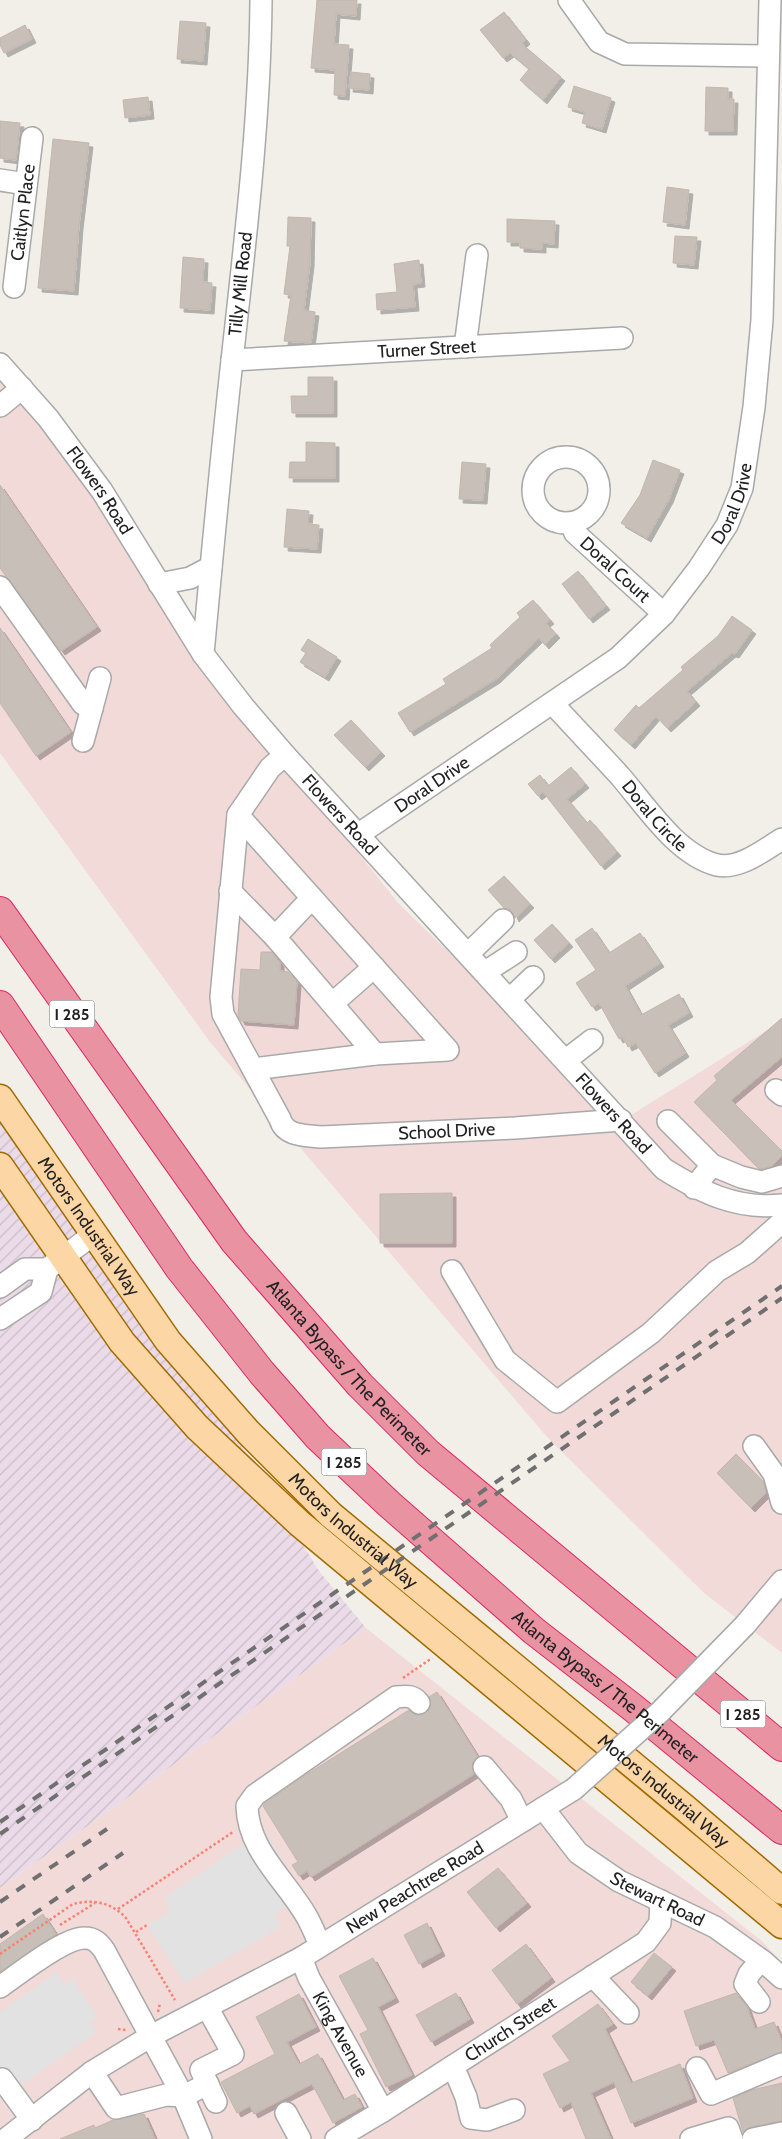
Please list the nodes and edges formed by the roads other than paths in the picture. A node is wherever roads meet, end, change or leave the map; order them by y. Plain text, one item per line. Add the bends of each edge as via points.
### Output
1 (261, 0) edge
2 (569, 0) edge
3 (770, 0) edge
4 (768, 56) junction
5 (32, 138) dead end
6 (0, 180) edge
7 (26, 184) junction
8 (477, 255) dead end
9 (14, 287) dead end
10 (622, 338) dead end
11 (465, 347) junction
12 (232, 360) junction
13 (0, 364) edge
14 (22, 388) junction
15 (0, 406) edge
16 (571, 523) dead end
17 (211, 567) junction
18 (159, 584) junction
19 (0, 587) edge
20 (664, 614) junction
21 (202, 654) junction
22 (100, 678) dead end
23 (553, 704) junction
24 (92, 708) junction
25 (83, 741) dead end
26 (278, 761) junction
27 (238, 815) junction
28 (359, 834) junction
29 (782, 839) edge
30 (230, 891) junction
31 (312, 898) junction
32 (0, 911) edge
33 (503, 920) dead end
34 (275, 937) junction
35 (516, 952) dead end
36 (468, 954) junction
37 (374, 967) junction
38 (485, 972) junction
39 (533, 977) dead end
40 (510, 998) junction
41 (333, 1003) junction
42 (0, 1005) edge
43 (592, 1040) dead end
44 (375, 1054) junction
45 (566, 1060) junction
46 (253, 1070) junction
47 (0, 1098) edge
48 (621, 1120) junction
49 (668, 1121) dead end
50 (712, 1164) junction
51 (0, 1166) edge
52 (782, 1176) edge
53 (694, 1188) junction
54 (782, 1205) edge
55 (782, 1222) edge
56 (94, 1234) junction
57 (55, 1263) junction
58 (452, 1271) dead end
59 (0, 1287) edge
60 (0, 1319) edge
61 (754, 1446) dead end
62 (782, 1503) edge
63 (782, 1581) edge
64 (704, 1682) junction
65 (419, 1703) dead end
66 (782, 1726) edge
67 (782, 1747) edge
68 (484, 1768) dead end
69 (543, 1808) junction
70 (522, 1821) junction
71 (782, 1830) edge
72 (782, 1891) edge
73 (661, 1901) junction
74 (782, 1925) edge
75 (320, 1945) junction
76 (301, 1958) junction
77 (761, 1960) junction
78 (593, 1976) junction
79 (782, 1978) edge
80 (0, 1987) edge
81 (759, 2002) dead end
82 (208, 2007) junction
83 (628, 2013) dead end
84 (151, 2036) junction
85 (782, 2064) edge
86 (453, 2066) junction
87 (697, 2068) dead end
88 (92, 2072) junction
89 (2, 2079) dead end
90 (183, 2096) junction
91 (514, 2110) dead end
92 (383, 2111) junction
93 (286, 2113) dead end
94 (20, 2132) edge
95 (782, 2133) edge
96 (201, 2139) edge
97 (300, 2139) edge
98 (336, 2139) edge
99 (691, 2139) edge
100 (732, 2139) edge
101 (753, 2139) edge

1 - 12 street, Tilly Mill Road via 261,52
2 - 4 street via 599,42 625,54
3 - 4 street, Doral Drive
4 - 20 street, Doral Drive via 762,320 742,488 727,525
5 - 7 street, Caitlyn Place
6 - 7 street
7 - 9 street, Caitlyn Place
8 - 11 street
10 - 11 street, Turner Street
11 - 12 street, Turner Street
12 - 17 street, Tilly Mill Road
13 - 14 street, Flowers Road
14 - 15 street
14 - 18 street, Flowers Road via 102,491
16 - 20 street, Doral Court via 575,533
17 - 18 street via 190,578
17 - 21 street, Tilly Mill Road
18 - 21 street, Flowers Road
19 - 24 street via 83,704
20 - 23 street, Doral Drive via 618,658
21 - 26 street, Flowers Road via 243,706
22 - 24 street
23 - 28 street, Doral Drive
23 - 29 street, Doral Circle via 670,835 694,856 718,865 746,861
24 - 25 street
26 - 27 street
26 - 28 street, Flowers Road
27 - 30 street
27 - 31 street
28 - 36 street, Flowers Road
30 - 34 street
30 - 46 street via 221,990 223,1014
31 - 34 street
31 - 37 street
32 - 64 highway, Atlanta Bypass / The Perimeter / I 285 via 234,1241 360,1385 428,1453
33 - 36 street
34 - 41 street
35 - 38 street
36 - 38 street, Flowers Road
37 - 41 street
37 - 44 street via 448,1050
38 - 40 street, Flowers Road
39 - 40 street
40 - 45 street, Flowers Road
41 - 44 street
42 - 71 highway, Atlanta Bypass / The Perimeter / I 285 via 179,1268 262,1373 318,1437 534,1631 632,1706
43 - 45 street
44 - 46 street
45 - 48 street, Flowers Road
46 - 48 street, School Drive via 282,1126 291,1133 321,1137
47 - 56 main road, Motors Industrial Way
48 - 53 street, Flowers Road via 664,1169
49 - 50 street
50 - 52 street via 762,1182
50 - 53 street
51 - 57 main road, Motors Industrial Way
53 - 54 street, Flowers Road via 741,1205
55 - 58 street via 747,1254 717,1271 651,1333 557,1402 505,1360
56 - 57 street
56 - 72 main road, Motors Industrial Way via 174,1348 248,1432 331,1515
57 - 59 street via 25,1269
57 - 60 street via 41,1292
57 - 74 main road, Motors Industrial Way via 197,1427 293,1517
61 - 62 street via 774,1474
63 - 69 street, New Peachtree Road, bridge via 745,1625 660,1712 574,1789
64 - 66 highway
64 - 67 highway, Atlanta Bypass / The Perimeter / I 285
65 - 75 street via 416,1698 396,1697 256,1795 246,1806 247,1823 264,1857 307,1917
68 - 70 street via 511,1799
69 - 70 street, New Peachtree Road
69 - 73 street, Stewart Road via 578,1854 619,1881
70 - 75 street, New Peachtree Road
73 - 77 street, Stewart Road via 715,1927
73 - 78 street, Church Street via 660,1924 646,1942
75 - 76 street, New Peachtree Road
76 - 82 street, New Peachtree Road
76 - 92 street, King Avenue
77 - 79 street, Stewart Road
77 - 81 street via 745,1984
78 - 83 street
78 - 86 street, Church Street
80 - 84 street via 69,1942 82,1938 93,1940 104,1950
82 - 84 street, New Peachtree Road
82 - 90 street via 234,2054 201,2070 212,2093
84 - 88 street, New Peachtree Road
84 - 90 street
85 - 87 street via 711,2094
86 - 91 street via 471,2118 486,2120
86 - 92 street, Church Street
88 - 90 street via 116,2108 166,2095
88 - 94 street, New Peachtree Road
89 - 94 street
90 - 96 street
92 - 98 street, Church Street
93 - 97 street
95 - 101 street
99 - 100 street via 728,2128

